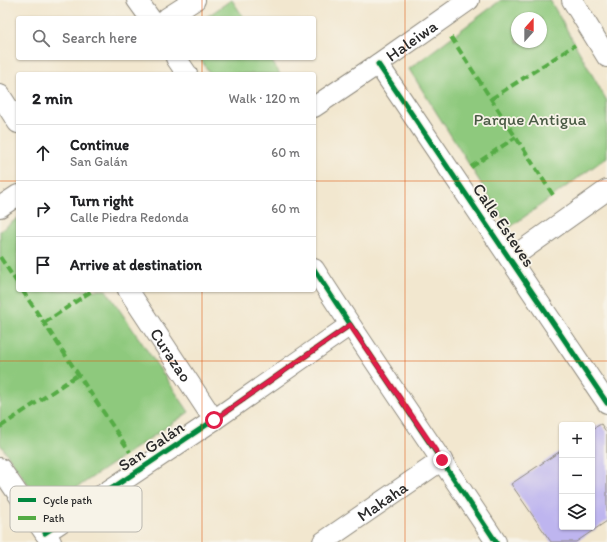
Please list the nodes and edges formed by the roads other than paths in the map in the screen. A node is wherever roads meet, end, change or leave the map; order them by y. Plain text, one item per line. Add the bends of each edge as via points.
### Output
1 (137, 0) edge
2 (195, 0) edge
3 (469, 0) edge
4 (572, 0) edge
5 (149, 16) edge
6 (171, 16) edge
7 (607, 57) edge
8 (177, 60) edge
9 (378, 64) junction
10 (186, 72) edge
11 (0, 95) edge
12 (316, 106) edge
13 (16, 120) edge
14 (607, 190) edge
15 (16, 196) edge
16 (0, 207) edge
17 (510, 259) junction
18 (316, 272) edge
19 (129, 292) edge
20 (350, 325) junction
21 (601, 379) edge
22 (607, 403) edge
23 (214, 420) junction
24 (442, 460) junction
25 (0, 468) edge
26 (12, 486) edge
27 (121, 486) edge
28 (56, 532) edge
29 (48, 538) edge
30 (323, 542) edge
31 (496, 542) edge

1 - 5 street
2 - 6 street
3 - 9 street, Haleiwa
4 - 7 street
8 - 10 street
9 - 12 street, Haleiwa
9 - 17 street, Calle Esteves
11 - 13 street
14 - 17 street
15 - 16 street
17 - 21 street, Calle Esteves
18 - 20 street
19 - 23 street, Curazao
20 - 23 street, San Galán
20 - 24 street
21 - 22 street, Calle Esteves
23 - 27 street, San Galán
24 - 30 street, Makaha
24 - 31 street
25 - 26 street
28 - 29 street, San Galán

